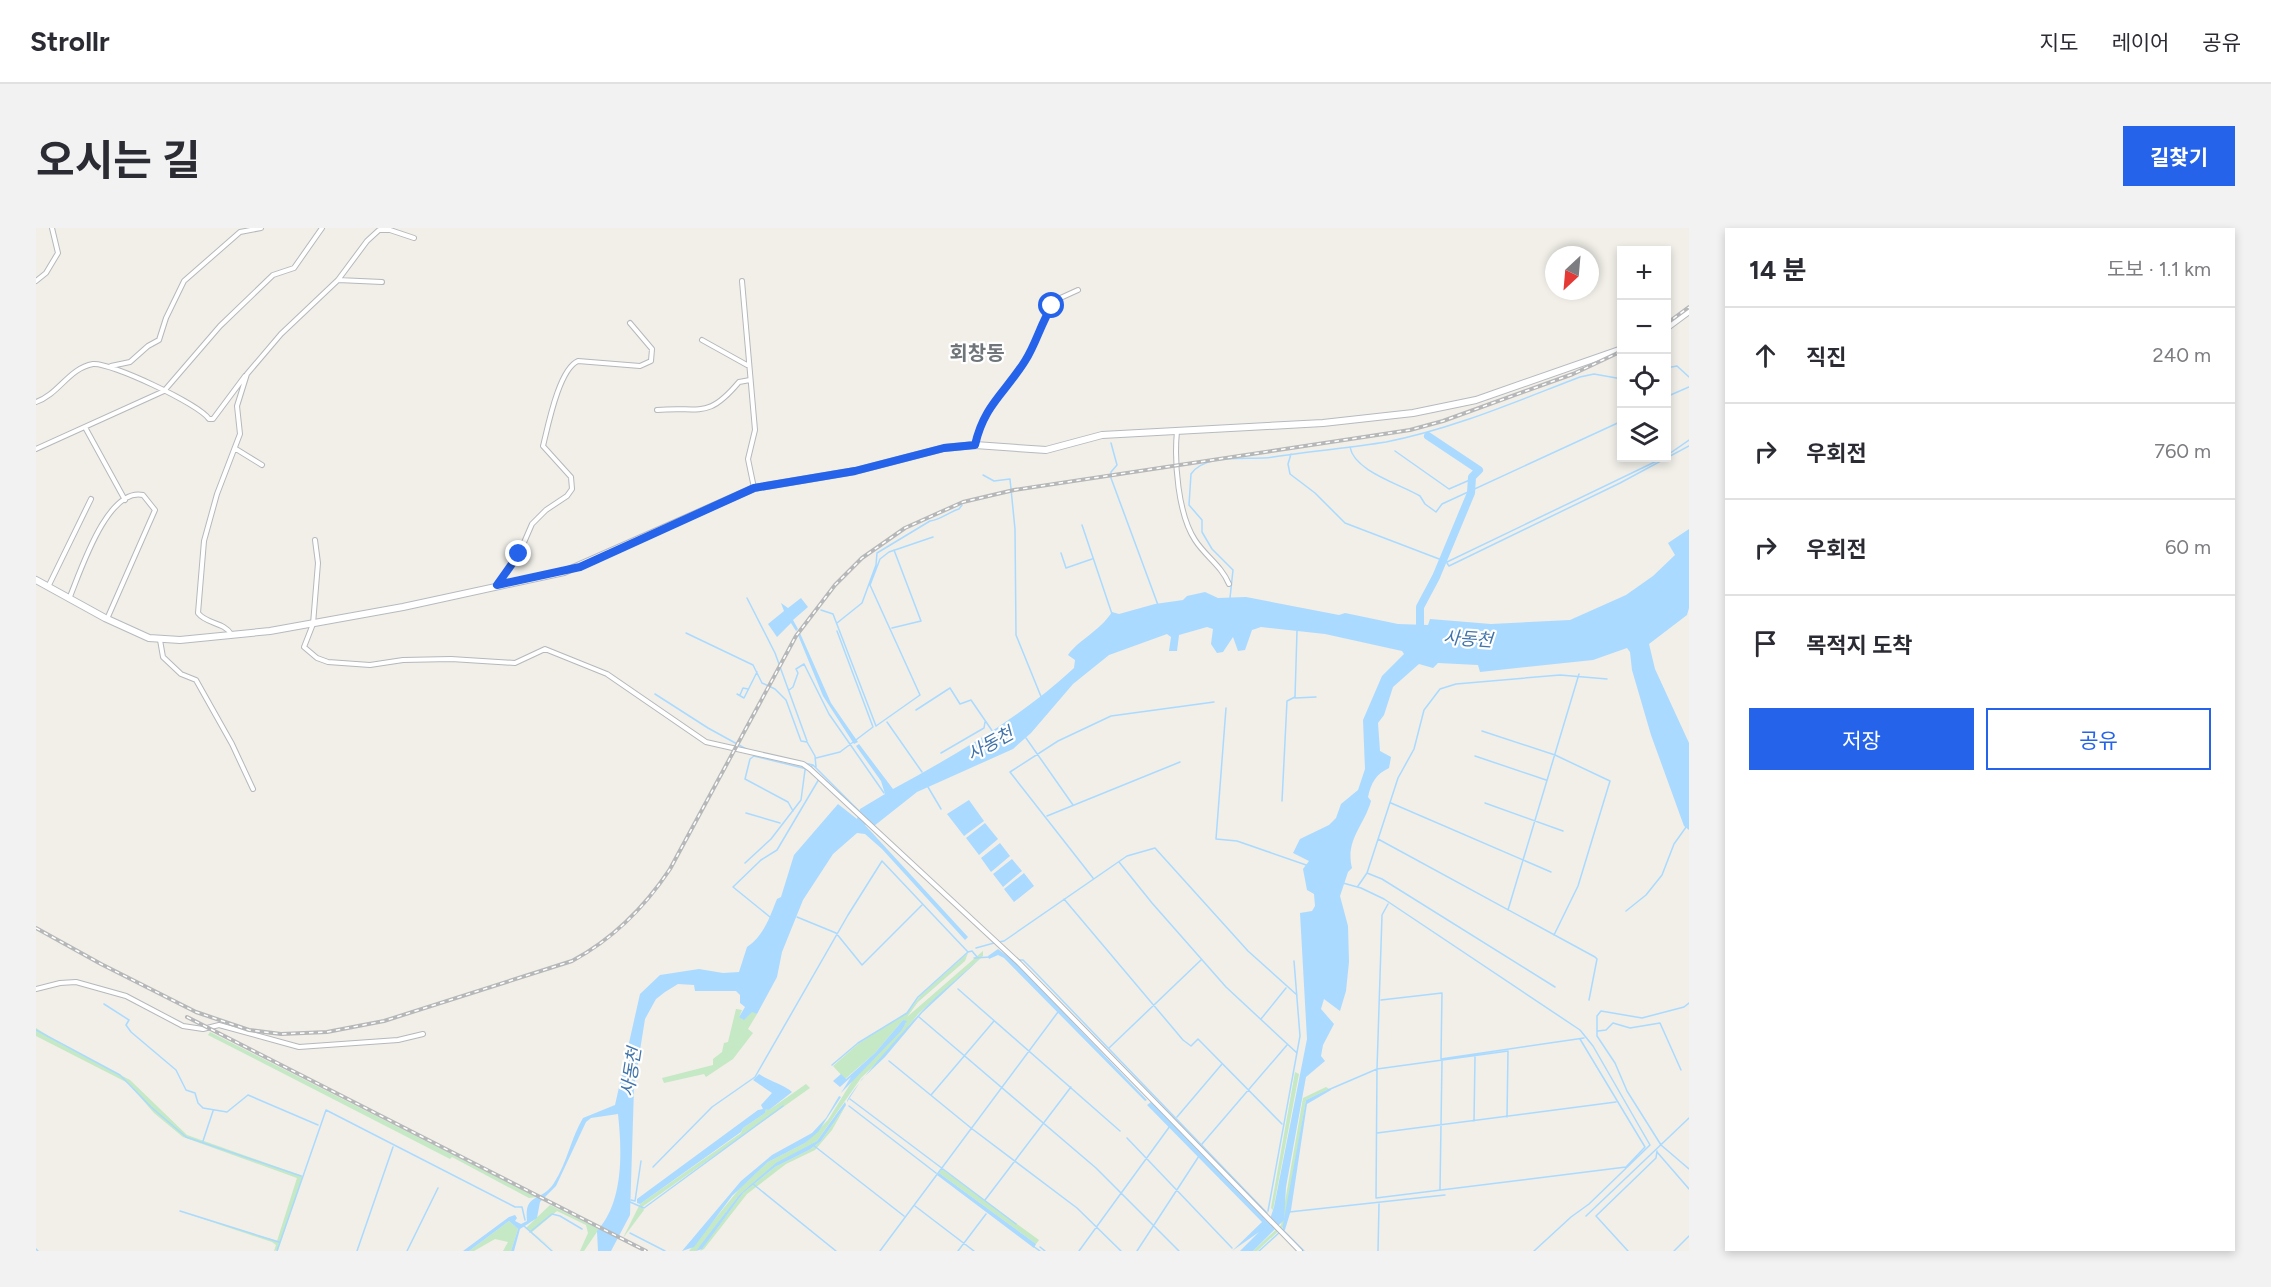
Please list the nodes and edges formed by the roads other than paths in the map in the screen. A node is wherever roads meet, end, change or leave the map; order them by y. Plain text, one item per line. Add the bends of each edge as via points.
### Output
1 (52, 228) edge
2 (261, 228) edge
3 (322, 228) edge
4 (380, 229) edge
5 (414, 238) dead end
6 (338, 280) junction
7 (36, 281) edge
8 (742, 281) dead end
9 (382, 282) dead end
10 (1078, 290) dead end
11 (1689, 311) edge
12 (630, 323) dead end
13 (1671, 324) edge
14 (702, 340) dead end
15 (1617, 351) edge
16 (107, 366) junction
17 (748, 366) junction
18 (247, 374) junction
19 (750, 380) junction
20 (164, 391) junction
21 (36, 402) edge
22 (657, 410) dead end
23 (86, 429) junction
24 (1177, 431) junction
25 (975, 445) junction
26 (36, 449) edge
27 (236, 449) junction
28 (262, 465) dead end
29 (754, 488) junction
30 (91, 499) dead end
31 (125, 500) junction
32 (315, 540) dead end
33 (36, 580) edge
34 (497, 585) junction
35 (1228, 585) dead end
36 (48, 587) junction
37 (68, 600) junction
38 (107, 619) junction
39 (313, 624) junction
40 (232, 636) junction
41 (160, 640) junction
42 (253, 789) dead end
43 (36, 989) edge
44 (423, 1034) dead end
45 (1300, 1251) edge

1 - 7 street via 58,253
2 - 16 street via 240,232 184,281 159,340 130,362
3 - 20 street via 294,268 273,275 220,326
4 - 5 street
4 - 6 street
6 - 9 street
6 - 18 street via 281,334
8 - 17 street
10 - 25 street via 1056,300 1052,306 1025,361 987,409
11 - 13 main road
12 - 34 street via 652,349 651,361 644,366 578,361 567,370 543,446 572,477 572,489 532,524 519,554
14 - 17 street
15 - 24 main road via 1476,400 1413,413 1323,423
16 - 20 street
16 - 21 street via 92,364 81,369
17 - 19 street
18 - 20 street via 213,419
18 - 27 street via 237,406 240,434
19 - 22 street via 739,382 711,408
19 - 29 street via 755,430 748,459
20 - 23 street
23 - 26 street
23 - 31 street
24 - 25 main road via 1102,435 1046,450
24 - 35 street via 1182,508 1196,542 1220,567
25 - 29 main road
27 - 28 street
27 - 40 street via 217,494 204,541 198,613 228,628
29 - 34 main road via 580,567
30 - 36 street
31 - 37 street via 105,516
31 - 38 street via 138,493 155,510
32 - 39 street via 318,563
33 - 36 main road
34 - 39 main road
36 - 37 main road
37 - 38 main road
38 - 41 main road via 139,636
39 - 40 main road
39 - 45 street via 304,647 328,662 370,665 452,659 514,663 545,649 607,674 706,742 803,764 1019,963
40 - 41 main road
41 - 42 street via 163,657 181,674 196,680
43 - 44 street via 76,982 126,996 183,1026 203,1029 219,1025 299,1047 387,1041

